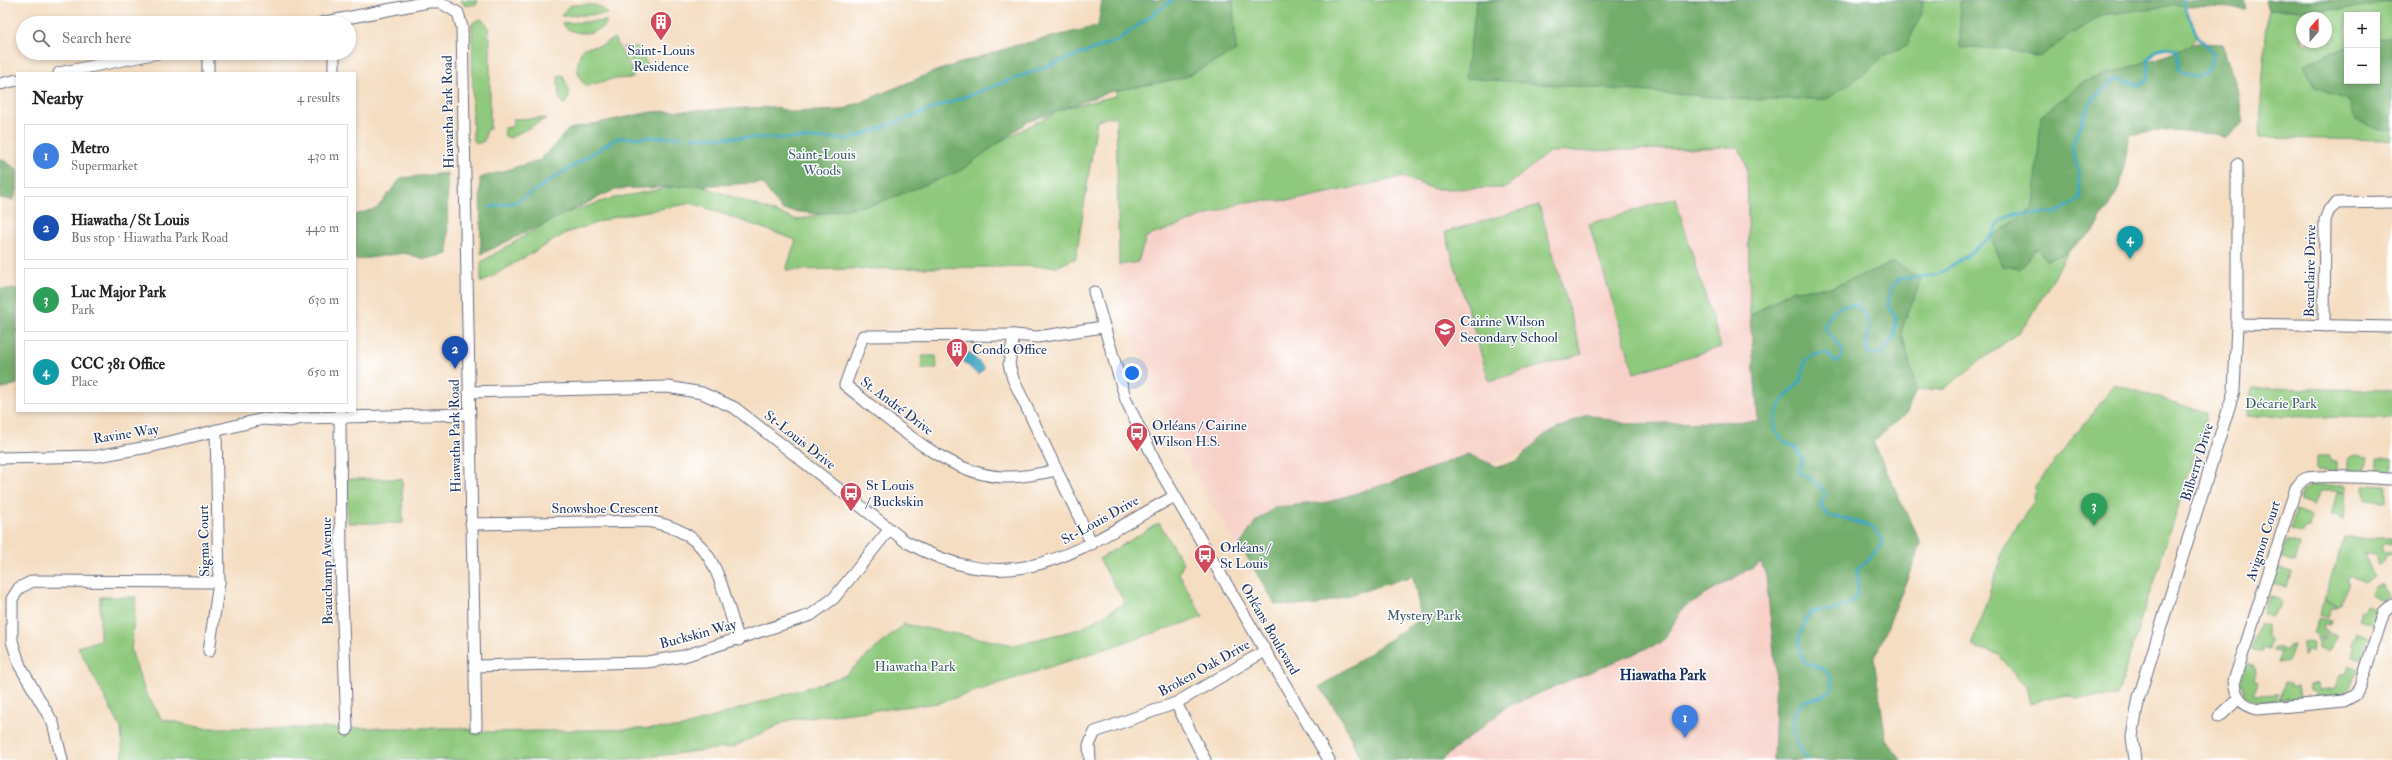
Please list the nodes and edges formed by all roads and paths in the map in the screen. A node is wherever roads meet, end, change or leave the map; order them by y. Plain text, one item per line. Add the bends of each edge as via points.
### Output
1 (356, 17) edge
2 (128, 60) edge
3 (208, 60) edge
4 (334, 60) edge
5 (82, 71) edge
6 (70, 72) edge
7 (208, 72) edge
8 (334, 72) edge
9 (16, 80) edge
10 (0, 84) edge
11 (2236, 164) dead end
12 (2392, 202) edge
13 (1094, 292) dead end
14 (2237, 324) junction
15 (2324, 326) junction
16 (1103, 327) junction
17 (2392, 327) edge
18 (1014, 335) junction
19 (469, 392) junction
20 (340, 414) edge
21 (469, 414) junction
22 (216, 430) junction
23 (0, 458) edge
24 (1056, 470) junction
25 (2392, 479) edge
26 (1175, 496) junction
27 (471, 524) junction
28 (889, 530) junction
29 (1092, 544) junction
30 (219, 582) junction
31 (2392, 605) edge
32 (739, 640) junction
33 (209, 650) dead end
34 (1265, 651) junction
35 (474, 666) junction
36 (2238, 699) junction
37 (1176, 703) junction
38 (2219, 717) dead end
39 (476, 727) dead end
40 (347, 730) dead end
41 (62, 760) edge
42 (1090, 760) edge
43 (1205, 760) edge
44 (1329, 760) edge
45 (2134, 760) edge

1 - 19 street, Hiawatha Park Road via 428,2 440,2 458,13 462,27
2 - 5 street
3 - 7 street
4 - 8 street
5 - 6 street
9 - 10 street
11 - 14 street, Bilberry Drive
12 - 15 street, Beauclaire Drive via 2337,203 2329,210 2325,220
13 - 16 street, Orléans Boulevard
14 - 15 street
14 - 45 street, Bilberry Drive via 2234,391 2139,697 2132,737
15 - 17 street
16 - 18 street, St. André Drive via 1038,337
16 - 26 street, Orléans Boulevard via 1126,400
18 - 24 street via 1009,364 1013,379
18 - 24 street, St. André Drive via 863,336 845,385 925,446 945,459 979,474 1003,477
19 - 21 street, Hiawatha Park Road
19 - 28 street, St-Louis Drive via 668,387 713,397 744,415
20 - 21 street, Ravine Way
20 - 22 street, Ravine Way via 290,421 263,419
20 - 40 street, Beauchamp Avenue
21 - 27 street, Hiawatha Park Road
22 - 23 street, Ravine Way via 140,449 92,457 83,455 70,458
22 - 30 street, Sigma Court
24 - 29 street
25 - 36 street, Avignon Court via 2306,478 2300,482 2234,681
26 - 29 street, St-Louis Drive
26 - 34 street, Orléans Boulevard
27 - 32 street, Snowshoe Crescent via 647,521 682,530 702,546 715,567
27 - 35 street, Hiawatha Park Road
28 - 29 street, St-Louis Drive via 932,555 978,568 1026,567 1050,562
28 - 32 street, Buckskin Way via 847,583 823,607 811,615
30 - 33 street, Sigma Court
30 - 41 street via 33,582 23,585 16,591 11,612 14,650 20,666 53,723
31 - 36 street via 2384,612 2360,687 2355,695 2344,701 2258,709 2245,705
32 - 35 street, Buckskin Way via 684,656 647,662
34 - 37 street, Broken Oak Drive
34 - 44 street, Orléans Boulevard
35 - 39 street, Hiawatha Park Road
36 - 38 street
37 - 42 street, Broken Oak Drive via 1095,732 1089,745
37 - 43 street

